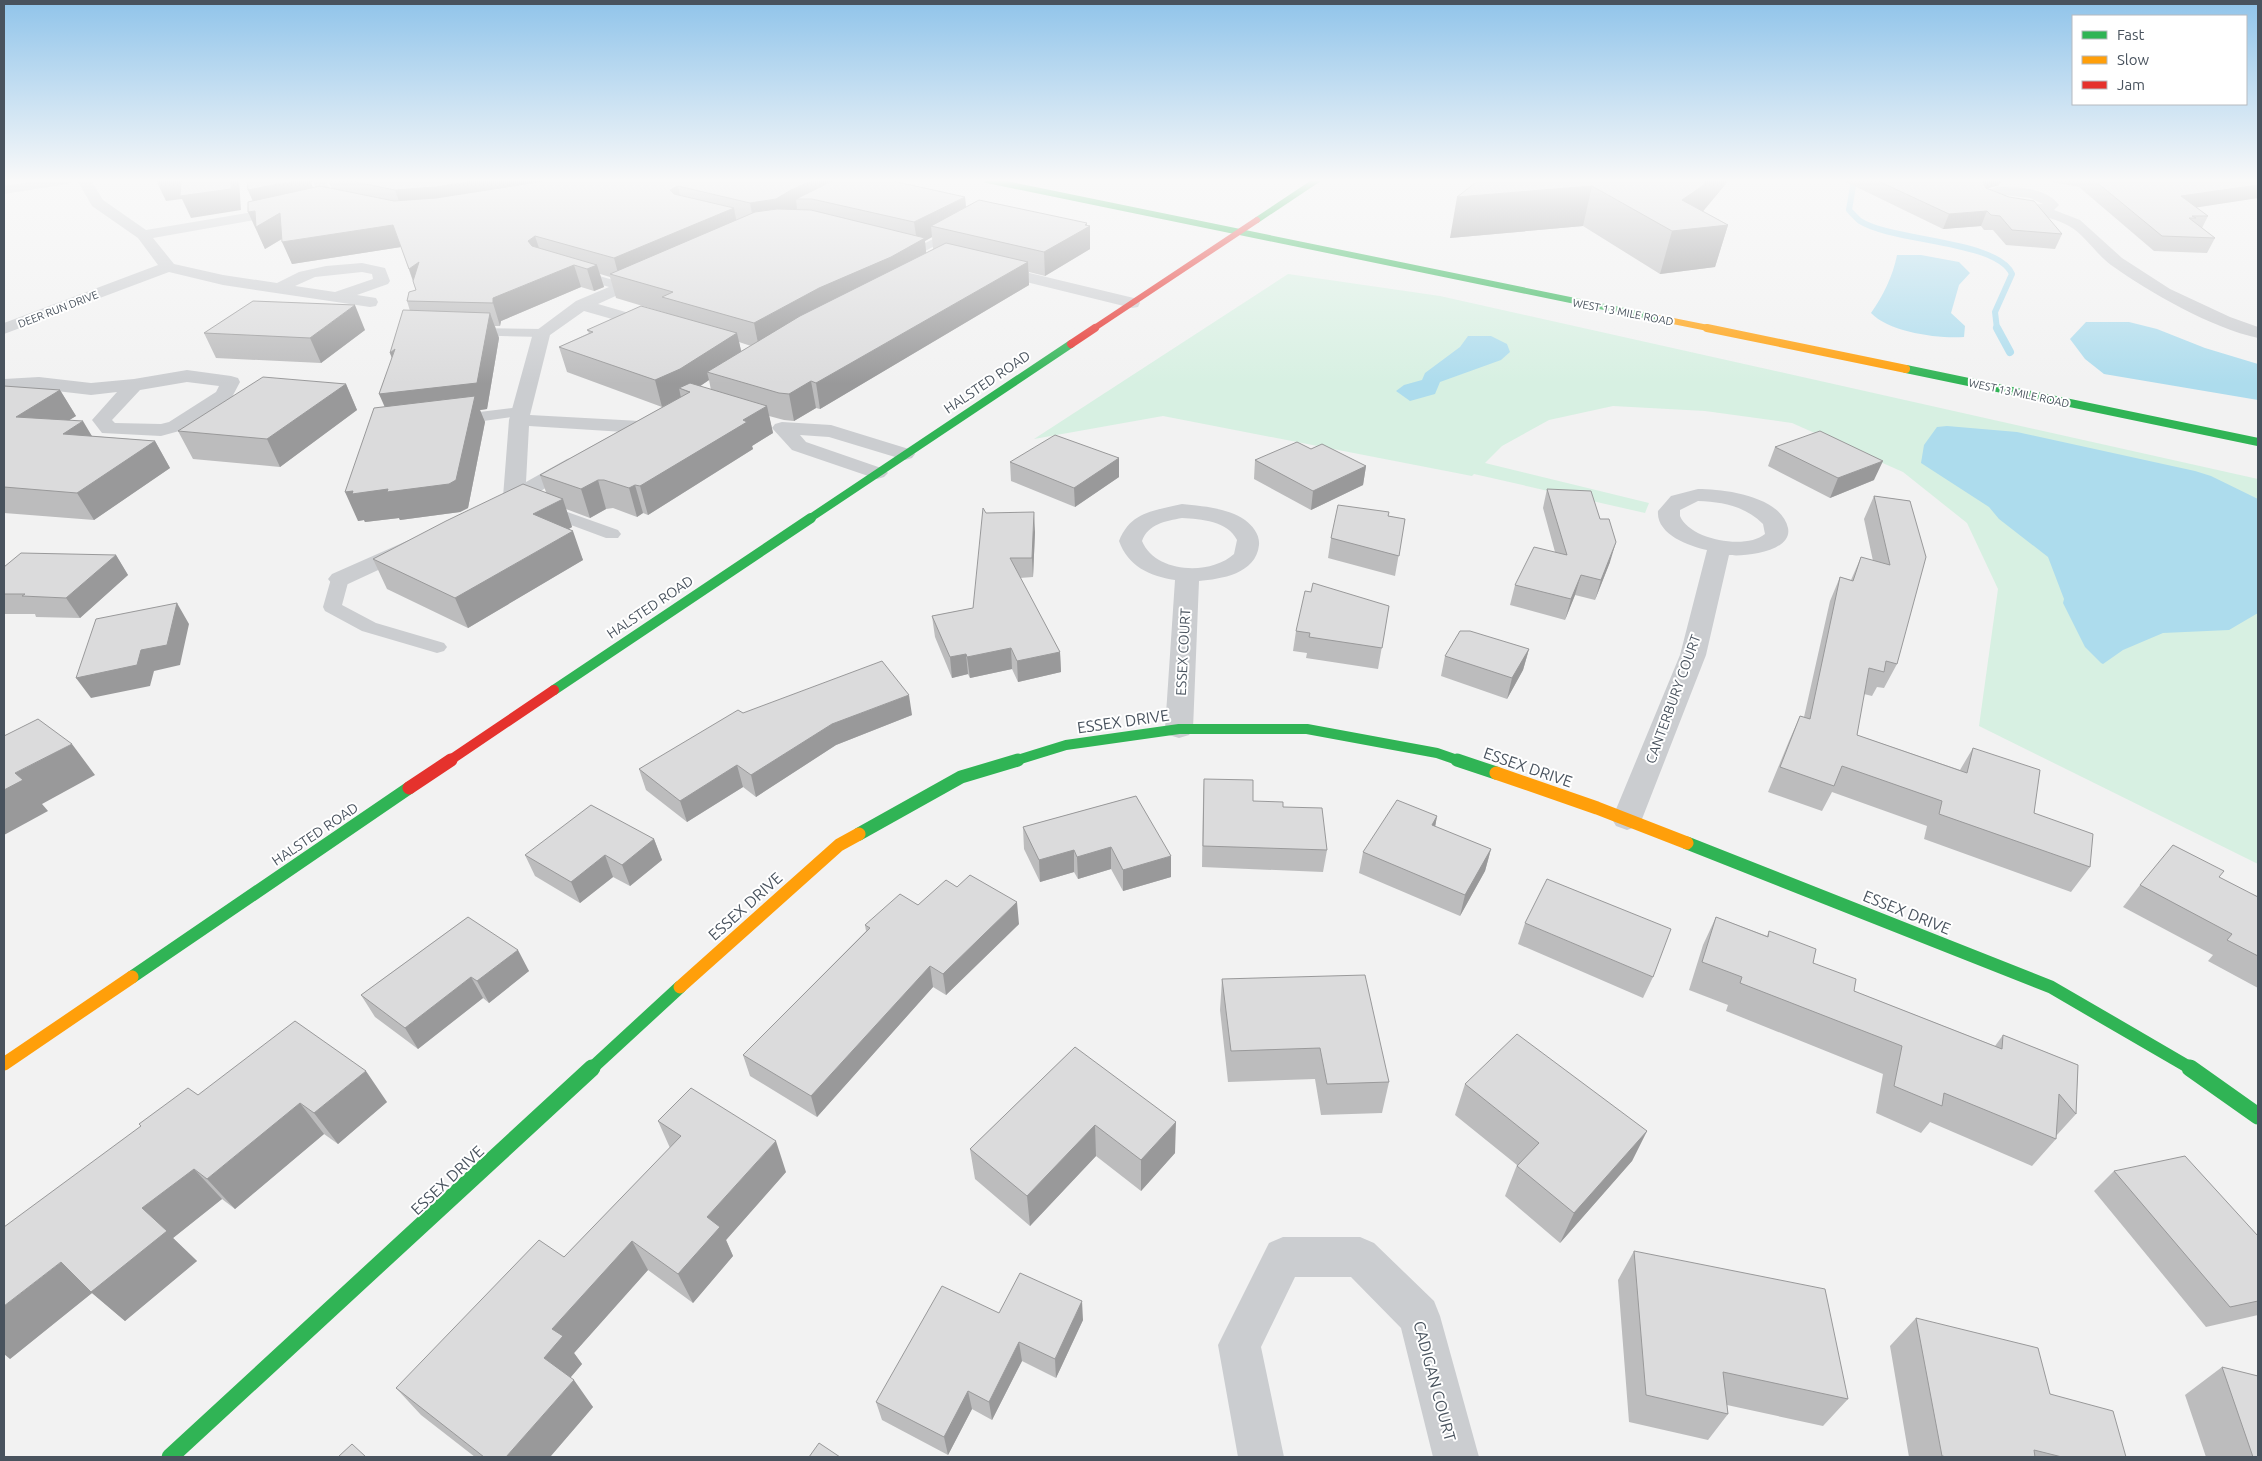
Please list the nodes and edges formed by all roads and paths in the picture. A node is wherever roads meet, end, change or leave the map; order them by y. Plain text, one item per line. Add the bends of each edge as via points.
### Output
1 (153, 248) edge
2 (900, 248) edge
3 (921, 248) edge
4 (1215, 248) edge
5 (1312, 248) edge
6 (2102, 248) edge
7 (914, 252) junction
8 (942, 260) edge
9 (975, 265) edge
10 (168, 267) junction
11 (667, 267) edge
12 (561, 269) edge
13 (623, 287) junction
14 (279, 289) junction
15 (335, 297) junction
16 (370, 302) dead end
17 (1132, 303) junction
18 (582, 305) junction
19 (4, 330) edge
20 (667, 330) edge
21 (456, 332) edge
22 (542, 333) junction
23 (2258, 333) edge
24 (4, 385) edge
25 (134, 385) junction
26 (520, 416) junction
27 (444, 422) edge
28 (615, 441) edge
29 (2258, 442) edge
30 (905, 454) junction
31 (590, 455) edge
32 (878, 473) junction
33 (505, 501) junction
34 (612, 534) dead end
35 (427, 538) edge
36 (1719, 547) dead end
37 (1187, 575) junction
38 (340, 579) joint
39 (437, 647) dead end
40 (1179, 729) junction
41 (1627, 819) junction
42 (4, 1064) edge
43 (2258, 1116) edge
44 (170, 1457) edge
45 (1261, 1457) edge
46 (1456, 1457) edge

1 - 10 street
2 - 7 street
3 - 7 lane
4 - 17 street, HALSTED ROAD
5 - 29 street, WEST 13 MILE ROAD
6 - 23 street via 2164,292 2224,321
7 - 8 street
9 - 17 street
10 - 14 street
10 - 19 street, DEER RUN DRIVE
11 - 13 street
12 - 13 lane
13 - 18 street
14 - 15 street
14 - 15 street via 299,277 335,270 366,266 379,271 382,281
15 - 16 street
17 - 30 street, HALSTED ROAD
18 - 20 street
18 - 22 street
21 - 22 lane
22 - 26 street
24 - 25 street via 39,383 91,389
25 - 25 street via 187,376 231,382 224,395 176,426 161,430 109,429 102,420
26 - 27 lane
26 - 28 street via 648,423
26 - 33 street
30 - 32 street, HALSTED ROAD
30 - 32 street via 831,431 774,426 799,446
31 - 33 street
32 - 42 street, HALSTED ROAD
33 - 34 lane
35 - 38 street
36 - 41 street, CANTERBURY COURT via 1692,655
37 - 37 street via 1225,570 1238,562 1247,552 1244,532 1219,516 1201,512 1164,513 1136,527 1130,537 1131,548 1137,558 1150,567
37 - 40 street, ESSEX COURT
38 - 39 lane via 332,607 369,627
40 - 41 street, ESSEX DRIVE via 1308,729 1437,753
40 - 44 street, ESSEX DRIVE via 1066,745 961,777 839,845 743,929
41 - 43 street, ESSEX DRIVE via 2052,987 2169,1054
45 - 46 street, CADIGAN COURT via 1239,1345 1283,1257 1360,1257 1419,1316

